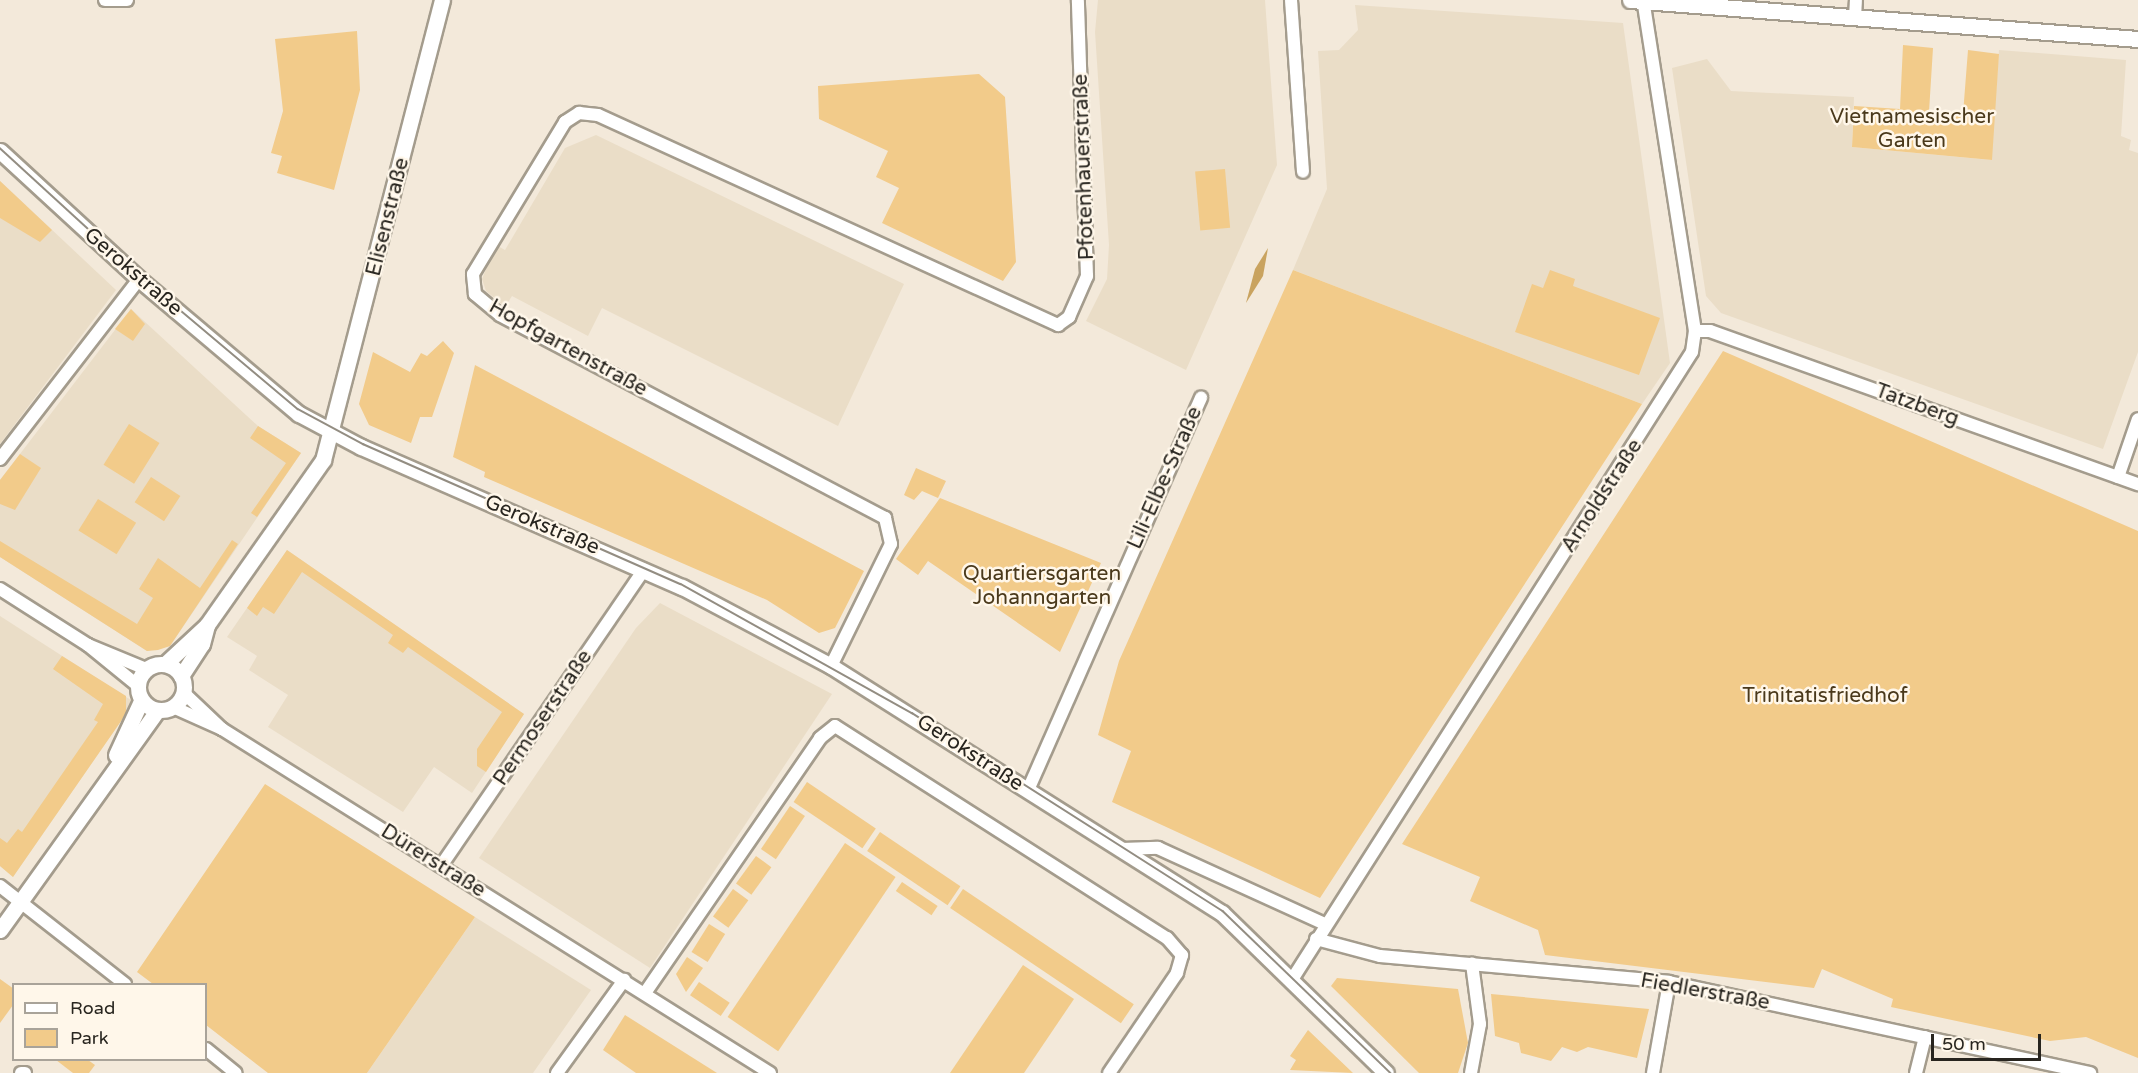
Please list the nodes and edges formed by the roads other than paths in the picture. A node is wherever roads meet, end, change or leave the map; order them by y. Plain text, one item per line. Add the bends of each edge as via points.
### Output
1 (105, 0) edge
2 (127, 0) edge
3 (442, 0) edge
4 (1078, 0) edge
5 (1291, 0) edge
6 (1630, 0) edge
7 (1644, 0) edge
8 (1856, 0) edge
9 (1855, 18) junction
10 (2138, 39) edge
11 (0, 151) edge
12 (1303, 171) dead end
13 (139, 279) junction
14 (1058, 325) joint
15 (1695, 331) junction
16 (1201, 397) dead end
17 (2138, 419) edge
18 (333, 434) junction
19 (0, 459) edge
20 (2118, 477) junction
21 (2138, 484) edge
22 (644, 570) junction
23 (0, 589) edge
24 (207, 625) junction
25 (88, 645) junction
26 (165, 664) junction
27 (831, 666) junction
28 (146, 669) junction
29 (181, 675) junction
30 (137, 685) junction
31 (184, 693) junction
32 (141, 701) junction
33 (173, 708) junction
34 (157, 711) junction
35 (222, 729) junction
36 (109, 771) junction
37 (1028, 790) junction
38 (1122, 849) junction
39 (441, 866) junction
40 (0, 886) edge
41 (20, 901) junction
42 (1325, 924) junction
43 (0, 930) edge
44 (1316, 939) junction
45 (1472, 964) junction
46 (1293, 978) junction
47 (624, 980) junction
48 (1670, 982) junction
49 (123, 983) edge
50 (645, 993) junction
51 (1925, 1037) junction
52 (207, 1050) edge
53 (236, 1073) edge
54 (558, 1073) edge
55 (770, 1073) edge
56 (1109, 1073) edge
57 (1386, 1073) edge
58 (1471, 1073) edge
59 (1653, 1073) edge
60 (1916, 1073) edge
61 (2090, 1073) edge

1 - 2 street
3 - 18 street, Elisenstraße
4 - 14 street, Pfotenhauerstraße via 1087,276 1069,317
5 - 12 street
6 - 7 street
7 - 9 street
7 - 15 street, Arnoldstraße
8 - 9 street
9 - 10 street
11 - 13 street, Gerokstraße
13 - 18 street, Gerokstraße via 293,409
13 - 19 street
14 - 27 street, Hopfgartenstraße via 598,115 579,113 565,122 477,263 475,294 500,315 885,519 891,544
15 - 20 street, Tatzberg via 1710,331
15 - 42 street, Arnoldstraße via 1683,372
16 - 37 street, Lili-Elbe-Straße
17 - 20 street
18 - 22 street, Gerokstraße
18 - 24 street, Elisenstraße via 319,466
20 - 21 street, Tatzberg
22 - 27 street, Gerokstraße
22 - 39 street, Permoserstraße
23 - 25 street
24 - 26 street
24 - 29 street via 202,644
25 - 28 street via 105,647
25 - 30 street
26 - 28 street
26 - 29 street
27 - 37 street, Gerokstraße
28 - 30 street
29 - 31 street
30 - 32 street
31 - 33 street
31 - 35 street, Dürerstraße
32 - 34 street
32 - 36 street
33 - 34 street
33 - 35 street, Dürerstraße
34 - 36 street
35 - 39 street, Dürerstraße
36 - 41 street
37 - 38 street, Gerokstraße
38 - 42 street via 1158,848
38 - 46 street, Gerokstraße via 1222,913
39 - 47 street, Dürerstraße
40 - 41 street
41 - 43 street
41 - 49 street
42 - 44 street, Arnoldstraße
44 - 45 street, Fiedlerstraße via 1380,956
44 - 46 street
45 - 48 street, Fiedlerstraße
45 - 58 street via 1480,1024
46 - 57 street, Gerokstraße
47 - 50 street, Dürerstraße
47 - 54 street
48 - 51 street, Fiedlerstraße
48 - 59 street
50 - 55 street, Dürerstraße
50 - 56 street via 820,738 835,726 1158,932 1182,955 1177,973
51 - 60 street
51 - 61 street, Fiedlerstraße
52 - 53 street

